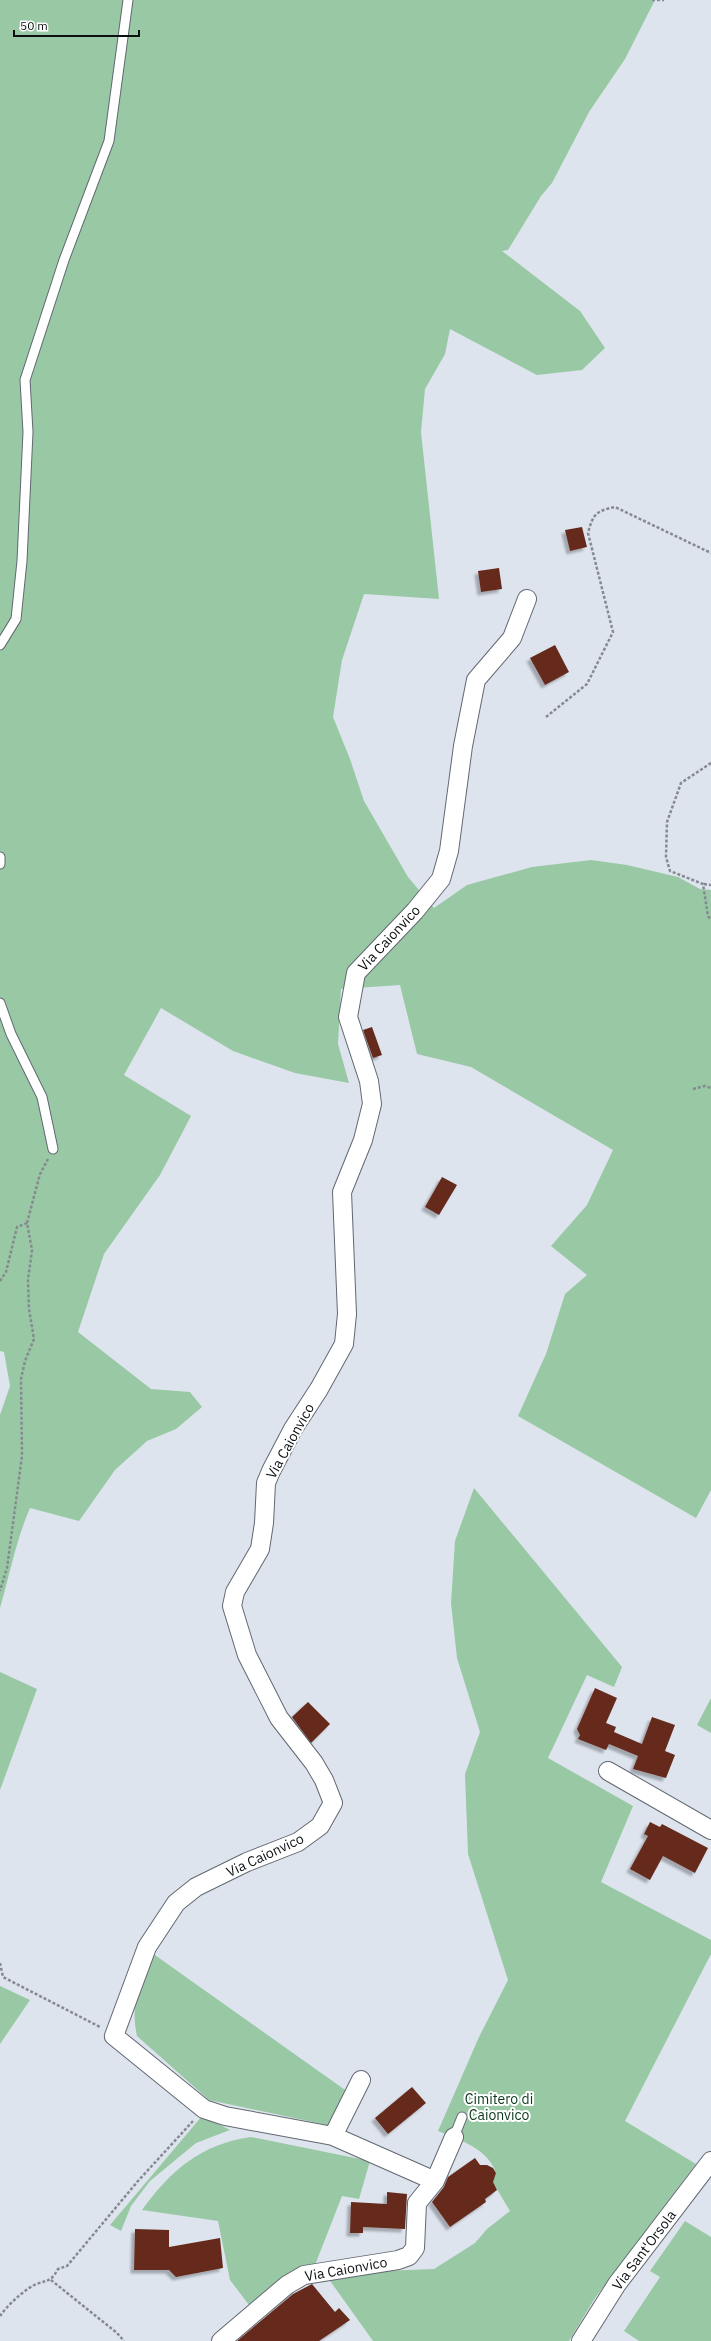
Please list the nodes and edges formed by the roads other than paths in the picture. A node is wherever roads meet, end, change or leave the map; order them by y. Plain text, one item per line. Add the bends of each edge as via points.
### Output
1 (128, 0) edge
2 (527, 599) dead end
3 (0, 645) edge
4 (0, 857) edge
5 (0, 864) edge
6 (0, 1002) edge
7 (54, 1149) road end
8 (608, 1771) dead end
9 (711, 1830) edge
10 (361, 2080) dead end
11 (462, 2117) dead end
12 (334, 2136) junction
13 (454, 2137) joint
14 (711, 2161) edge
15 (434, 2181) junction
16 (221, 2341) edge
17 (581, 2341) edge

1 - 3 lane via 109,141 64,260 25,380 28,432 22,561 16,619
2 - 12 street, Via Caionvico via 512,638 476,680 463,746 449,851 441,879 356,974 348,1017 369,1081 372,1104 363,1140 342,1192 347,1314 344,1344 271,1471 266,1483 260,1549 235,1592 232,1606 247,1656 279,1718 314,1763 334,1803 320,1826 298,1842 247,1862 196,1888 176,1903 147,1947 114,2036 204,2109 226,2116
4 - 5 lane
6 - 7 lane via 11,1034 42,1097
8 - 9 street
10 - 12 street
11 - 13 lane
12 - 15 street, Via Caionvico
13 - 15 street, Via Caionvico
14 - 17 street, Via Sant'Orsola via 617,2284
15 - 16 street, Via Caionvico via 417,2203 415,2248 409,2256 398,2260 304,2274 287,2284

